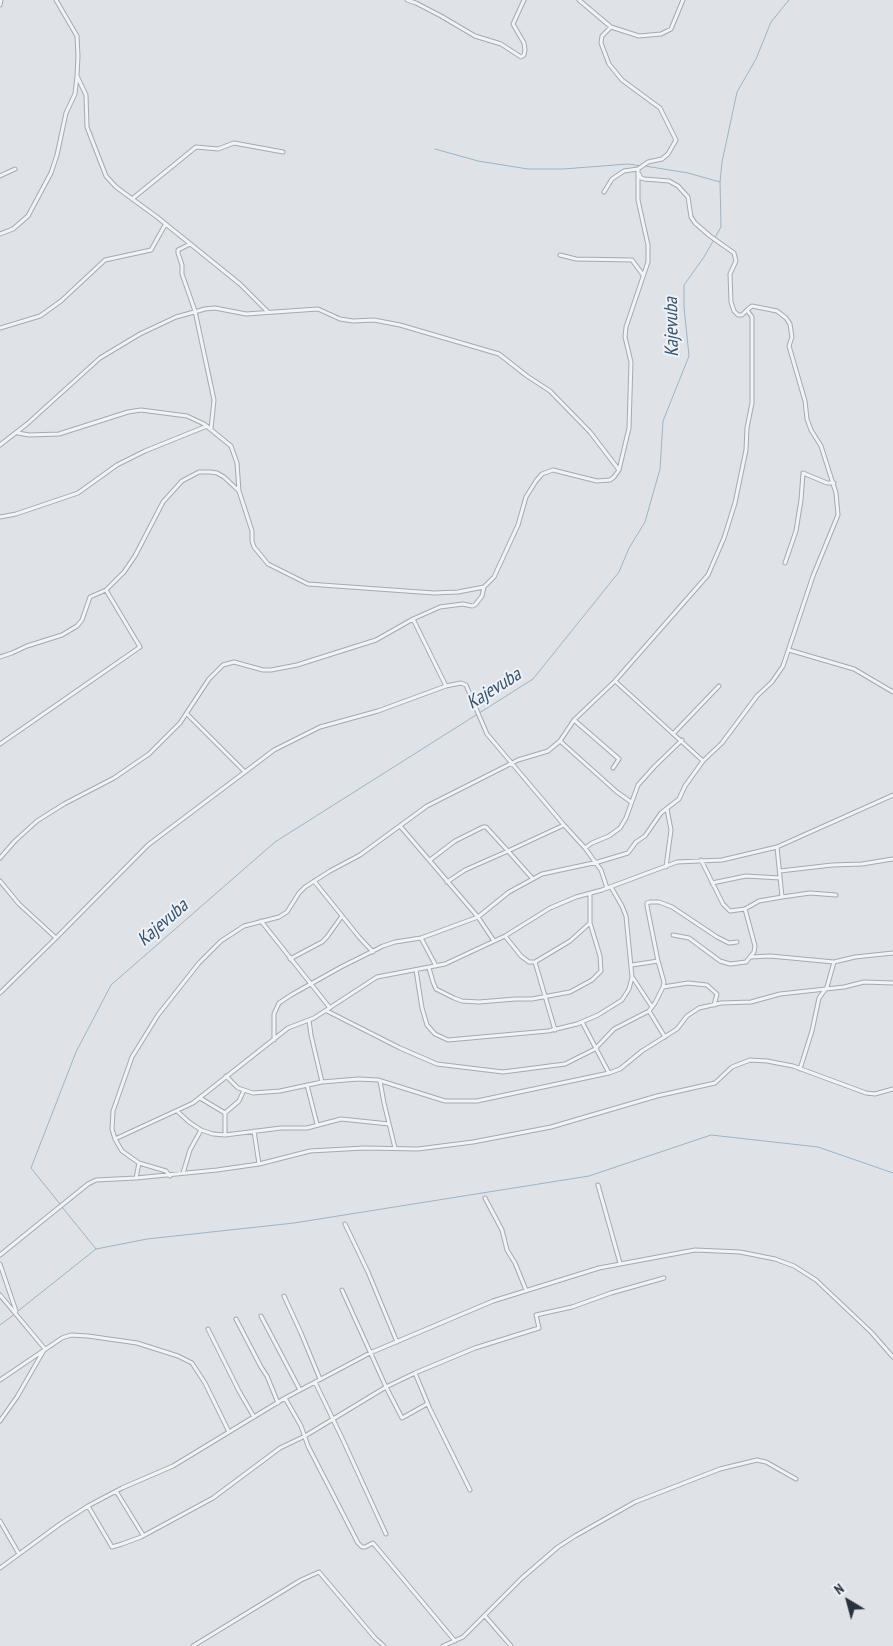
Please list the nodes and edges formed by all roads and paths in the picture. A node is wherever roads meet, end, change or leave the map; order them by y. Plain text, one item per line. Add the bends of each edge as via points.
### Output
1 (1, 0) edge
2 (56, 0) edge
3 (407, 0) edge
4 (524, 0) edge
5 (580, 0) edge
6 (684, 0) edge
7 (0, 5) edge
8 (611, 27) junction
9 (77, 76) junction
10 (283, 152) dead end
11 (638, 168) junction
12 (15, 169) dead end
13 (639, 174) junction
14 (0, 176) edge
15 (604, 192) dead end
16 (132, 200) junction
17 (165, 225) junction
18 (0, 234) edge
19 (190, 244) junction
20 (560, 255) dead end
21 (643, 276) junction
22 (747, 310) junction
23 (195, 312) junction
24 (268, 312) junction
25 (0, 328) edge
26 (207, 426) junction
27 (210, 428) junction
28 (17, 432) junction
29 (0, 445) edge
30 (619, 470) junction
31 (834, 483) junction
32 (239, 491) junction
33 (0, 517) edge
34 (785, 563) dead end
35 (484, 588) junction
36 (106, 590) junction
37 (413, 619) junction
38 (789, 650) junction
39 (0, 657) edge
40 (615, 681) junction
41 (446, 686) junction
42 (719, 686) dead end
43 (893, 692) edge
44 (186, 714) junction
45 (574, 720) junction
46 (673, 734) junction
47 (682, 740) junction
48 (560, 741) junction
49 (0, 744) edge
50 (704, 761) junction
51 (512, 763) junction
52 (613, 768) dead end
53 (245, 772) junction
54 (893, 796) edge
55 (631, 802) junction
56 (667, 809) junction
57 (564, 825) junction
58 (400, 826) junction
59 (777, 846) junction
60 (585, 848) junction
61 (508, 851) junction
62 (0, 858) edge
63 (893, 859) edge
64 (430, 860) junction
65 (701, 860) junction
66 (595, 863) junction
67 (666, 867) junction
68 (780, 871) junction
69 (532, 878) junction
70 (780, 878) junction
71 (0, 881) edge
72 (314, 881) junction
73 (447, 882) junction
74 (712, 883) junction
75 (609, 887) junction
76 (590, 894) junction
77 (836, 895) dead end
78 (782, 897) junction
79 (745, 909) junction
80 (342, 916) junction
81 (478, 918) junction
82 (261, 921) junction
83 (590, 923) junction
84 (673, 935) dead end
85 (505, 936) junction
86 (56, 938) junction
87 (421, 938) junction
88 (494, 941) junction
89 (737, 942) dead end
90 (373, 952) junction
91 (893, 952) edge
92 (751, 957) junction
93 (290, 960) junction
94 (658, 961) junction
95 (535, 962) junction
96 (834, 962) junction
97 (632, 965) junction
98 (436, 966) junction
99 (430, 968) junction
100 (416, 970) junction
101 (632, 977) junction
102 (893, 983) edge
103 (311, 984) junction
104 (663, 987) junction
105 (824, 989) junction
106 (0, 993) edge
107 (545, 997) junction
108 (714, 1005) junction
109 (652, 1007) junction
110 (328, 1009) junction
111 (649, 1010) junction
112 (309, 1020) junction
113 (582, 1022) junction
114 (555, 1030) junction
115 (665, 1037) junction
116 (274, 1040) junction
117 (595, 1049) junction
118 (800, 1069) junction
119 (609, 1073) junction
120 (226, 1076) junction
121 (380, 1081) junction
122 (322, 1082) junction
123 (306, 1085) junction
124 (893, 1089) edge
125 (244, 1090) junction
126 (200, 1098) junction
127 (177, 1111) junction
128 (225, 1113) junction
129 (317, 1124) junction
130 (389, 1124) junction
131 (201, 1130) junction
132 (254, 1131) junction
133 (225, 1135) junction
134 (115, 1139) junction
135 (395, 1148) junction
136 (139, 1163) junction
137 (259, 1164) junction
138 (183, 1174) junction
139 (170, 1176) junction
140 (136, 1178) junction
141 (598, 1185) dead end
142 (485, 1198) dead end
143 (345, 1224) dead end
144 (0, 1255) edge
145 (0, 1264) edge
146 (620, 1264) junction
147 (664, 1278) dead end
148 (342, 1290) dead end
149 (526, 1290) junction
150 (0, 1295) edge
151 (284, 1296) dead end
152 (17, 1314) junction
153 (261, 1316) dead end
154 (236, 1319) dead end
155 (208, 1329) dead end
156 (397, 1342) junction
157 (45, 1349) junction
158 (370, 1353) junction
159 (893, 1357) edge
160 (415, 1373) junction
161 (320, 1379) junction
162 (0, 1380) edge
163 (314, 1382) junction
164 (386, 1387) junction
165 (300, 1390) junction
166 (285, 1398) junction
167 (278, 1403) junction
168 (428, 1404) junction
169 (254, 1417) junction
170 (333, 1419) junction
171 (0, 1421) edge
172 (229, 1432) junction
173 (305, 1436) junction
174 (796, 1479) dead end
175 (470, 1490) dead end
176 (116, 1491) junction
177 (88, 1506) junction
178 (0, 1521) edge
179 (386, 1534) dead end
180 (143, 1535) junction
181 (19, 1554) junction
182 (0, 1568) edge
183 (485, 1616) junction
184 (454, 1641) junction
185 (192, 1646) edge
186 (384, 1646) edge
187 (443, 1646) edge
188 (511, 1646) edge

1 - 7 street
2 - 9 street via 77,36
3 - 4 street via 475,36 501,44 521,57 524,55 524,43 513,24
5 - 8 street
6 - 8 street via 671,29 666,32 639,36
8 - 11 street via 602,36 601,44 609,64 622,80 660,108 676,140 662,159
9 - 16 street via 86,95 87,127 106,176
9 - 18 street via 75,94 66,113 51,173 28,216 13,229
10 - 16 street via 234,143 218,149 196,147
11 - 13 street
11 - 15 street via 624,171 612,179
12 - 14 street
13 - 21 street via 638,200 648,245 648,262
13 - 22 street via 644,179 669,181 678,186 688,197 695,223 734,253 736,261 730,274 731,302 738,315
16 - 17 street
17 - 19 street
17 - 25 street via 151,250 105,260 40,316
19 - 23 street via 178,253
19 - 24 street via 240,284
20 - 21 street via 576,260 632,260
21 - 30 street via 626,327 631,362 629,428
22 - 31 street via 752,306 777,311 790,324 792,337 789,346 807,419 822,446
22 - 40 street via 752,317 752,403 735,503 724,538 708,575
23 - 24 street via 216,308 246,314
23 - 27 street via 214,400
23 - 28 street via 154,326 100,358
24 - 30 street via 318,309 340,319 400,325 499,354 550,391 590,432
26 - 27 street
26 - 28 street via 187,416 141,410 59,434
26 - 33 street via 117,465 78,493
27 - 32 street via 232,450 237,463
28 - 29 street
30 - 35 street via 610,480 597,481 553,470 542,474 526,497 519,522 494,578
31 - 34 street via 803,473 796,532
31 - 38 street via 838,515 813,576
32 - 35 street via 254,547 268,564 308,584 434,593
32 - 36 street via 217,473 199,472 182,481 163,502 129,565
35 - 37 street via 482,596 472,606 440,606
36 - 39 street via 90,596 82,620 62,636
36 - 49 street via 140,647
37 - 41 street
37 - 44 street via 376,640 297,665 263,670 227,663 209,679
38 - 43 street via 854,669
38 - 50 street via 772,682
40 - 45 street
40 - 46 street
41 - 51 street via 461,682 466,685 487,734
41 - 53 street via 378,712 320,727 274,750
42 - 46 street
44 - 53 street
44 - 62 street via 141,761 37,821
45 - 48 street
45 - 52 street via 620,759
46 - 47 street
47 - 50 street
47 - 55 street via 643,778
48 - 51 street via 543,754
48 - 55 street
50 - 56 street via 679,799
51 - 57 street
51 - 58 street via 427,806
53 - 86 street via 148,845
54 - 59 street
55 - 60 street via 620,828
56 - 66 street via 628,853
56 - 67 street via 671,830
57 - 60 street
57 - 61 street
58 - 64 street
58 - 72 street via 360,855
59 - 65 street via 722,860
59 - 68 street
60 - 66 street
61 - 64 street via 485,826 459,838
61 - 69 street
61 - 73 street via 465,870
63 - 68 street
64 - 73 street
65 - 67 street
65 - 74 street
66 - 69 street via 546,872
66 - 75 street
67 - 75 street
68 - 70 street
69 - 81 street
70 - 74 street via 746,876
70 - 78 street
71 - 86 street via 19,904
72 - 80 street
72 - 82 street via 299,893 287,912
73 - 81 street
74 - 79 street via 726,908 734,911
75 - 76 street
75 - 97 street via 626,916
76 - 83 street
76 - 85 street via 550,908
77 - 78 street via 810,893
78 - 79 street via 759,901
79 - 92 street via 755,946
80 - 90 street
80 - 93 street via 328,938
81 - 87 street
81 - 88 street
82 - 93 street
82 - 134 street via 244,926 221,941 158,1015 132,1057 120,1087 112,1120
83 - 95 street via 570,942
83 - 107 street via 602,966 599,975 570,992
84 - 92 street via 689,938 720,961 730,964 746,962
85 - 88 street
85 - 95 street via 521,956
86 - 106 street
87 - 90 street via 395,942
87 - 98 street
88 - 98 street
89 - 94 street via 717,937 672,907 650,902 646,906
90 - 103 street
91 - 96 street
92 - 96 street
93 - 103 street
94 - 97 street
94 - 104 street
95 - 107 street
96 - 105 street
97 - 101 street
98 - 99 street
99 - 100 street
99 - 107 street via 436,989 454,998 479,1002
100 - 110 street via 377,977
100 - 114 street via 424,1017 431,1030 440,1037 448,1040
101 - 109 street
101 - 113 street via 630,989 622,1000
102 - 105 street via 864,982
103 - 110 street
103 - 116 street via 277,1006
104 - 108 street via 688,982 707,985 717,994
104 - 109 street
105 - 108 street
105 - 118 street
107 - 114 street
108 - 115 street via 695,1010
109 - 111 street
110 - 112 street
110 - 117 street via 429,1062 457,1067 503,1072 565,1064
111 - 115 street
111 - 117 street via 621,1024
112 - 116 street via 294,1025
112 - 122 street
113 - 114 street
113 - 117 street
115 - 119 street via 620,1069
116 - 120 street
117 - 119 street
118 - 124 street via 866,1093
118 - 135 street via 750,1060 732,1067 714,1083 551,1127 473,1142
119 - 121 street via 477,1101 445,1101
120 - 125 street via 232,1084
120 - 126 street
121 - 122 street
121 - 130 street
122 - 123 street
123 - 125 street via 260,1094
123 - 129 street
125 - 128 street via 239,1101
126 - 127 street
126 - 128 street
127 - 131 street
127 - 134 street
128 - 133 street
129 - 130 street via 340,1119
129 - 132 street via 307,1128
130 - 135 street
131 - 133 street
131 - 138 street via 190,1150
132 - 133 street
132 - 137 street
134 - 136 street via 122,1151
135 - 137 street via 310,1151
136 - 139 street via 166,1171
136 - 140 street
137 - 138 street
138 - 139 street
139 - 140 street
140 - 144 street via 96,1180 88,1184
141 - 146 street
142 - 149 street via 502,1230 507,1250
143 - 156 street
145 - 152 street
146 - 149 street
146 - 159 street via 685,1251 707,1250 740,1252 794,1266 816,1280
147 - 160 street via 536,1315 539,1328 475,1348
148 - 158 street
149 - 156 street
150 - 152 street
151 - 161 street
152 - 157 street
153 - 165 street
154 - 167 street
155 - 169 street
156 - 158 street
157 - 162 street
157 - 171 street
157 - 172 street via 62,1338 88,1336 137,1343 186,1360 192,1363 205,1384
158 - 161 street
158 - 164 street
160 - 164 street
160 - 168 street
161 - 163 street
163 - 165 street
163 - 170 street
164 - 168 street via 402,1418
164 - 170 street
165 - 166 street
166 - 167 street
166 - 173 street
167 - 169 street
168 - 175 street
169 - 172 street
170 - 173 street
170 - 179 street
172 - 176 street via 173,1466
173 - 180 street via 280,1448 213,1498
173 - 184 street via 358,1543 362,1547 373,1543
174 - 183 street via 757,1460 707,1474 635,1502 558,1547
176 - 177 street
176 - 180 street
177 - 180 street via 112,1547
177 - 181 street
178 - 181 street
181 - 182 street
183 - 184 street via 463,1637
183 - 188 street
184 - 187 street
185 - 186 street via 319,1572

